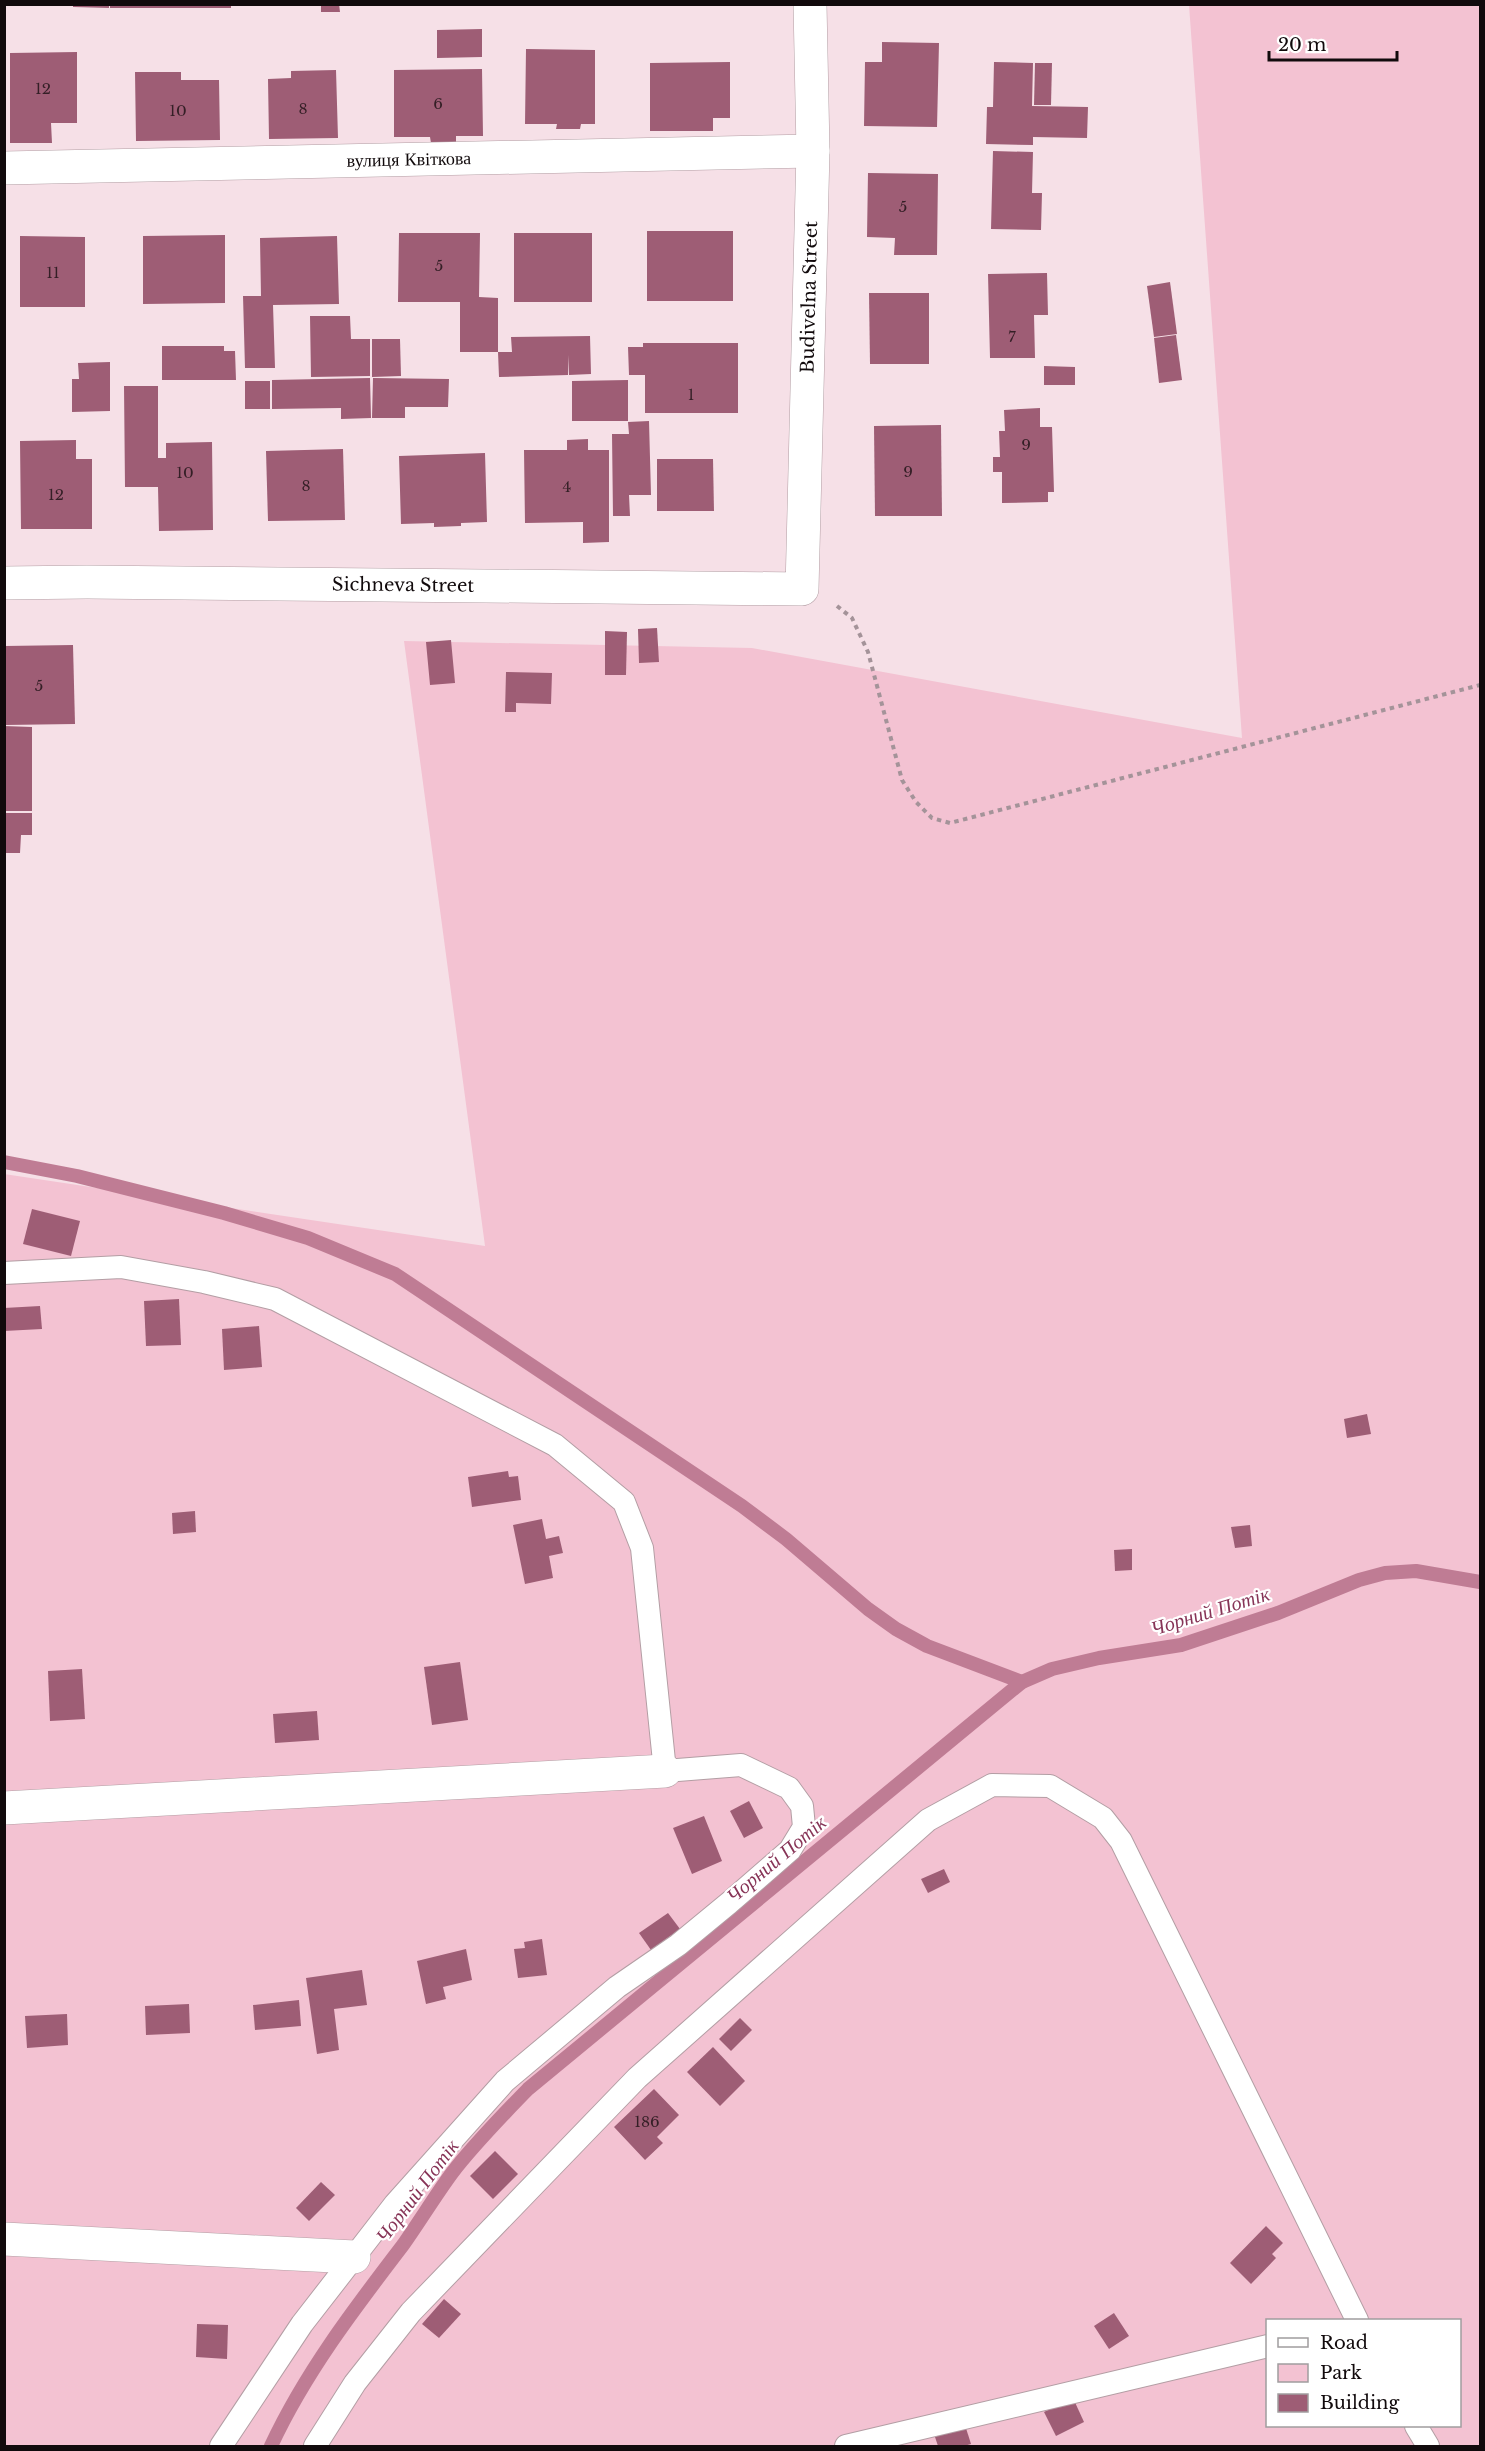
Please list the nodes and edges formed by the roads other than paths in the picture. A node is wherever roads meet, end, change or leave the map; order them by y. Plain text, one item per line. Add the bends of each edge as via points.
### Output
1 (810, 4) edge
2 (813, 151) junction
3 (4, 168) edge
4 (4, 583) edge
5 (802, 589) joint
6 (4, 1274) edge
7 (665, 1772) junction
8 (4, 1808) edge
9 (4, 2239) edge
10 (354, 2257) junction
11 (1357, 2319) edge
12 (1266, 2346) edge
13 (1417, 2427) edge
14 (221, 2446) edge
15 (315, 2446) edge
16 (846, 2446) edge
17 (1428, 2446) edge

1 - 2 street, Budivelna Street
2 - 3 street, вулиця Квіткова
2 - 5 street, Budivelna Street
4 - 5 street, Sichneva Street
6 - 7 lane via 121,1268 275,1299 555,1445 624,1502 642,1548
7 - 8 street
7 - 10 lane via 741,1766 789,1788 802,1806 804,1827 790,1850 729,1903 617,1987 505,2081 395,2204
9 - 10 street
10 - 14 lane via 303,2324
11 - 15 lane via 1120,1841 1103,1818 1050,1786 992,1785 928,1820 637,2078 411,2313 355,2383
12 - 16 lane
13 - 17 lane

